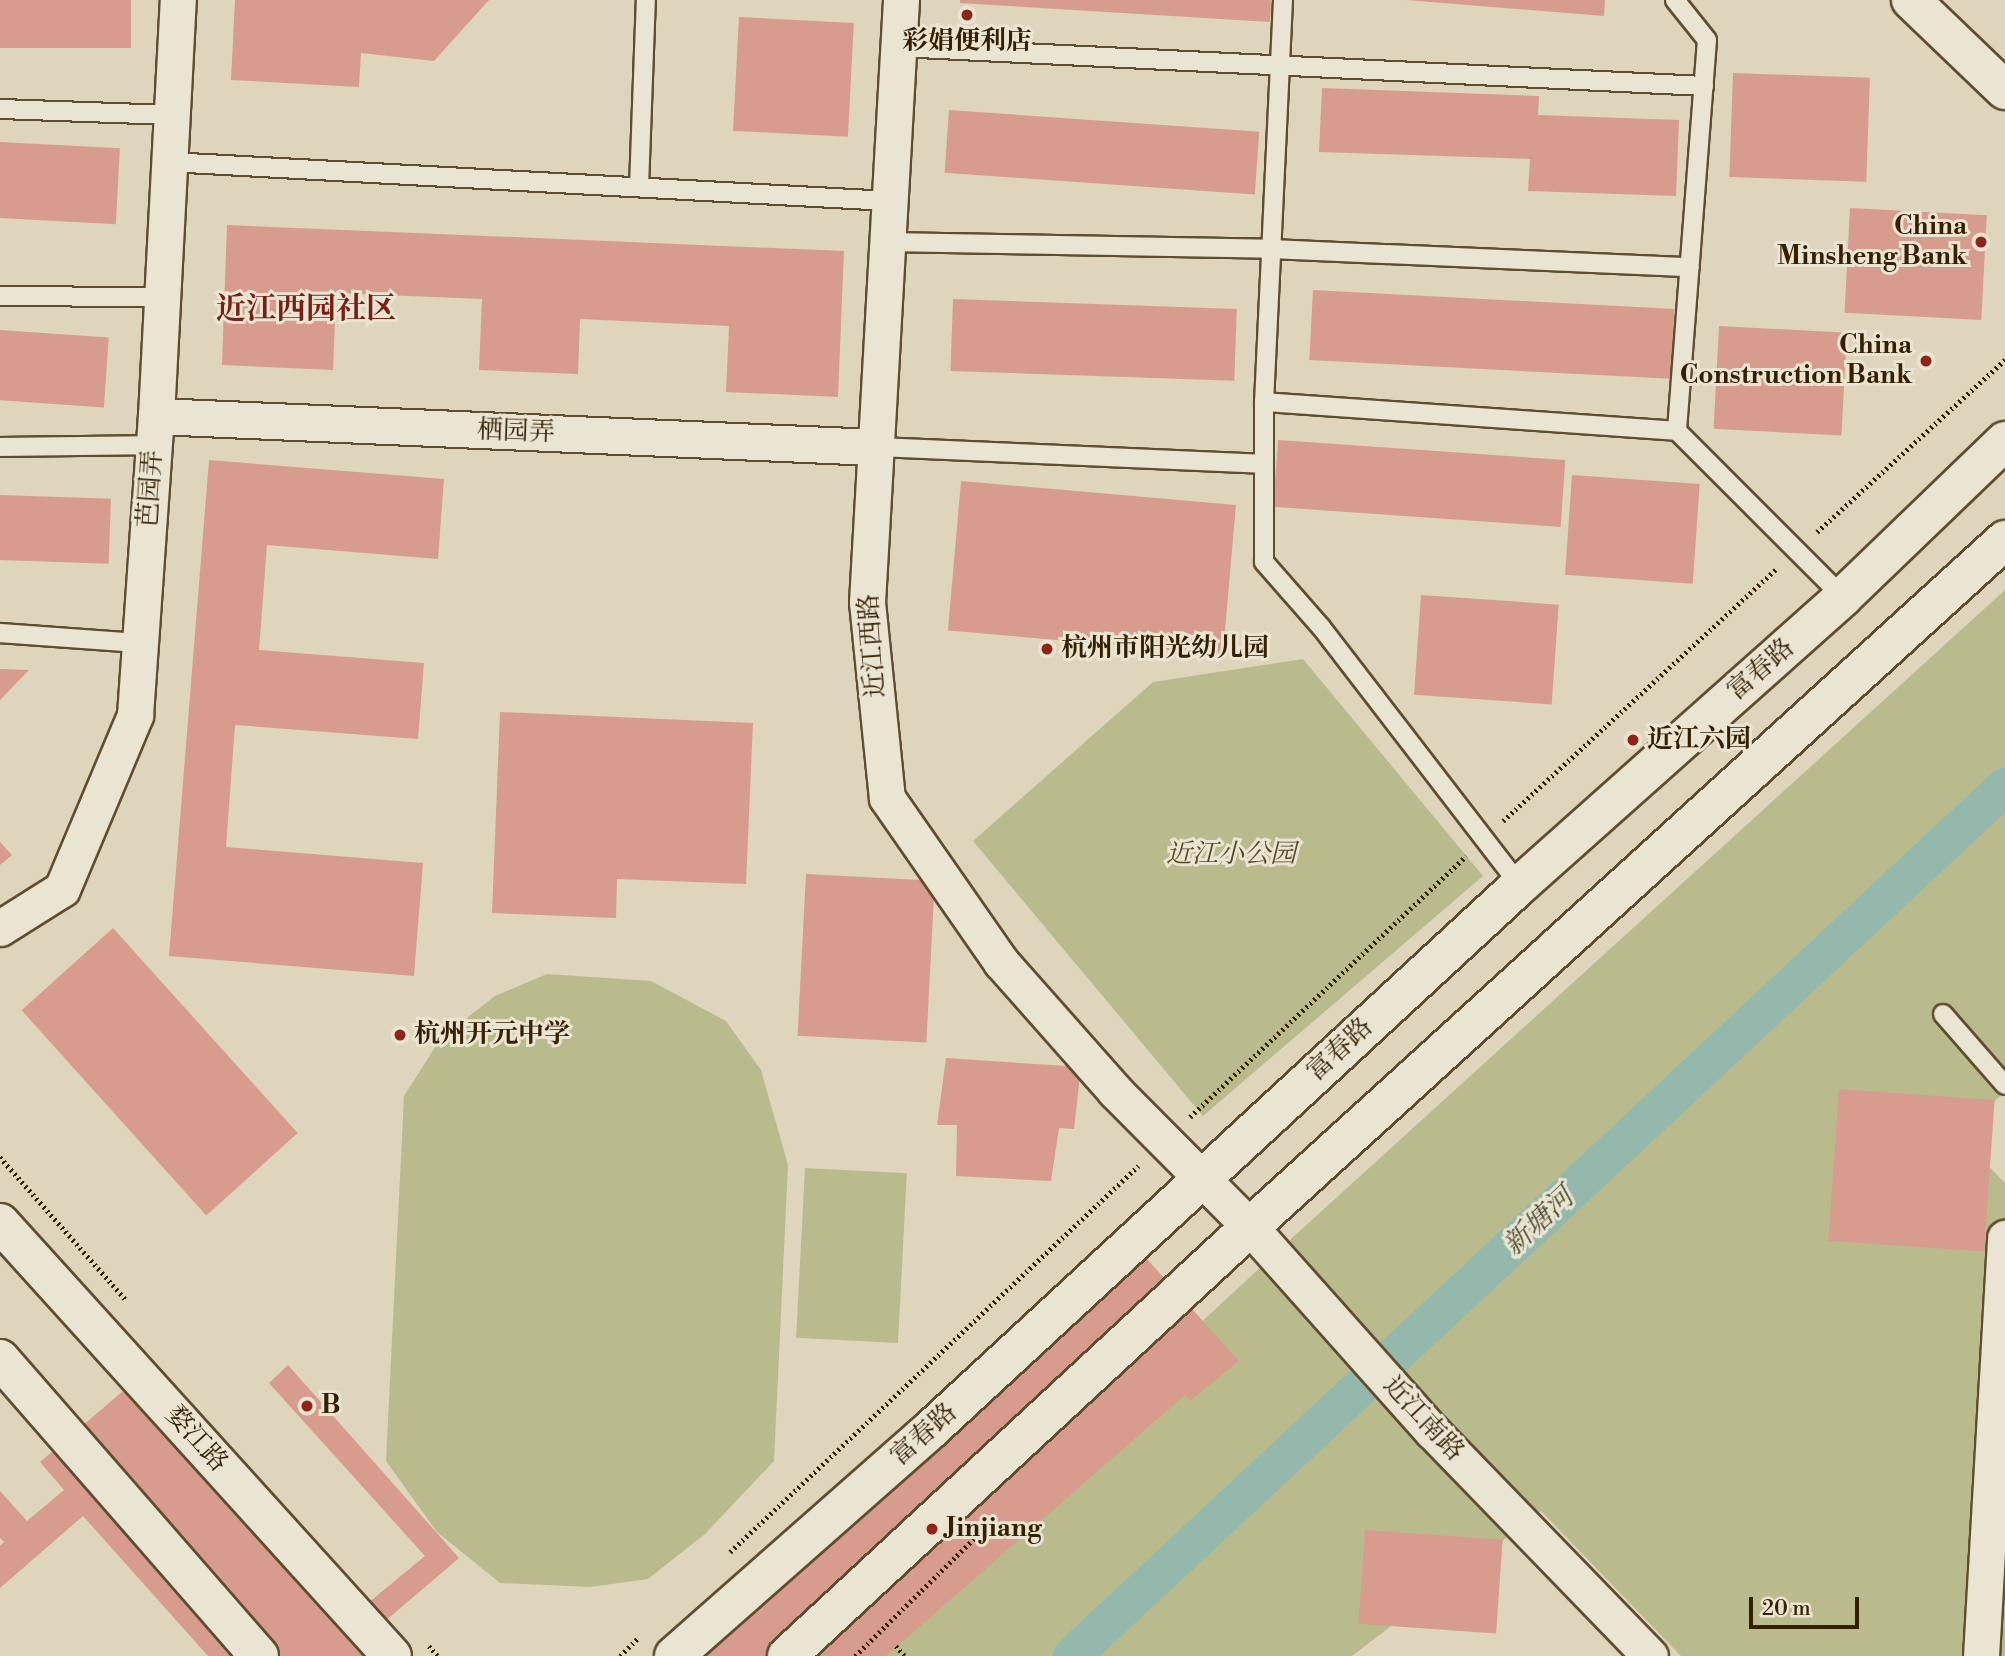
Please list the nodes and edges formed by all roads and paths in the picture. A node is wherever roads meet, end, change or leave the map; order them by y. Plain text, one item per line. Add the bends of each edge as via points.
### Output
1 (178, 0) edge
2 (646, 0) edge
3 (901, 0) edge
4 (1283, 0) edge
5 (1675, 0) edge
6 (1911, 0) edge
7 (898, 47) junction
8 (1280, 65) junction
9 (1704, 86) junction
10 (2005, 90) edge
11 (0, 109) edge
12 (172, 115) junction
13 (169, 162) junction
14 (639, 187) junction
15 (890, 201) junction
16 (887, 242) junction
17 (1271, 249) junction
18 (1690, 267) junction
19 (0, 296) edge
20 (162, 297) junction
21 (2005, 360) edge
22 (1264, 402) junction
23 (155, 431) junction
24 (1677, 431) junction
25 (2005, 442) edge
26 (0, 447) edge
27 (876, 447) junction
28 (1264, 464) junction
29 (2005, 540) edge
30 (1797, 550) junction
31 (1843, 597) junction
32 (0, 633) edge
33 (140, 643) junction
34 (1485, 839) junction
35 (1520, 884) junction
36 (0, 928) edge
37 (1944, 1014) dead end
38 (2005, 1085) edge
39 (1166, 1140) junction
40 (1203, 1176) junction
41 (0, 1223) edge
42 (1250, 1227) junction
43 (2005, 1238) edge
44 (0, 1359) edge
45 (721, 1560) dead end
46 (650, 1627) dead end
47 (897, 1646) dead end
48 (1634, 1648) edge
49 (259, 1656) edge
50 (391, 1656) edge
51 (620, 1656) edge
52 (674, 1656) edge
53 (787, 1656) edge
54 (905, 1656) edge
55 (1981, 1656) edge

1 - 12 street, 芭园弄
2 - 14 lane
3 - 7 street, 近江西路
4 - 8 lane
5 - 9 lane via 1707,40
6 - 10 street
7 - 8 lane
7 - 15 street, 近江西路
8 - 9 lane
8 - 17 lane
9 - 18 lane
11 - 12 lane
12 - 13 street, 芭园弄
13 - 14 lane
13 - 20 street, 芭园弄
14 - 15 lane
15 - 16 street, 近江西路
16 - 17 lane
16 - 27 street, 近江西路
17 - 18 lane
17 - 22 lane
18 - 24 lane
19 - 20 lane
20 - 23 street, 芭园弄
21 - 30 path
22 - 24 lane
22 - 28 lane
23 - 26 lane
23 - 27 street, 栖园弄
23 - 33 street, 芭园弄
24 - 30 lane
25 - 31 street, 富春路
27 - 28 lane
27 - 39 street, 近江西路 via 867,602 887,799 1001,962 1115,1091
28 - 34 lane via 1264,562 1321,627
29 - 42 street
30 - 31 lane
30 - 34 path
31 - 35 street, 富春路
32 - 33 lane
33 - 36 street, 芭园弄 via 135,715 62,889
34 - 35 lane
34 - 39 path
35 - 40 street, 富春路
37 - 38 lane
39 - 40 street, 近江西路
39 - 45 path
40 - 42 street, 近江南路
40 - 52 street, 富春路 via 927,1433
41 - 50 street, 婺江路
42 - 48 street, 近江南路
42 - 53 street
43 - 55 street
44 - 49 street
46 - 51 path
47 - 54 path

